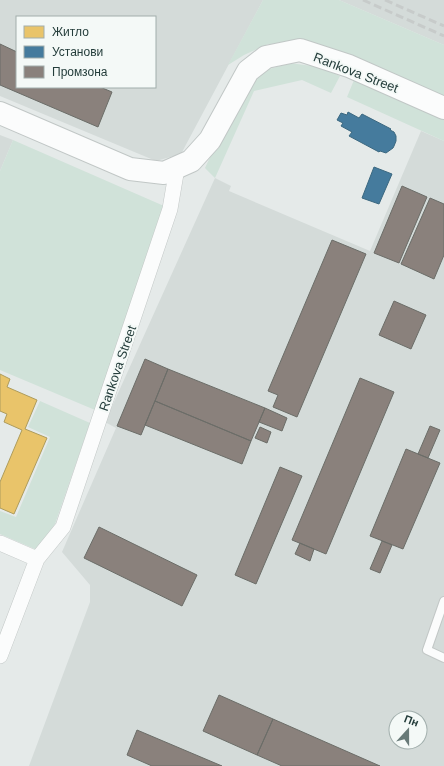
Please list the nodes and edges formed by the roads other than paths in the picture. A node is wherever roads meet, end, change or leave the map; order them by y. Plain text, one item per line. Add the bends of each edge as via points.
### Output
1 (444, 108) edge
2 (0, 113) edge
3 (177, 168) junction
4 (0, 543) edge
5 (37, 559) junction
6 (444, 601) edge
7 (0, 656) edge
8 (444, 658) edge

1 - 3 street, Rankova Street via 349,66 300,50 266,57 248,70 210,140 191,161
2 - 3 street, Rankova Street via 130,169 164,173
3 - 5 street, Rankova Street via 170,209 63,527
4 - 5 street
5 - 7 street, Rankova Street
6 - 8 lane via 427,650

